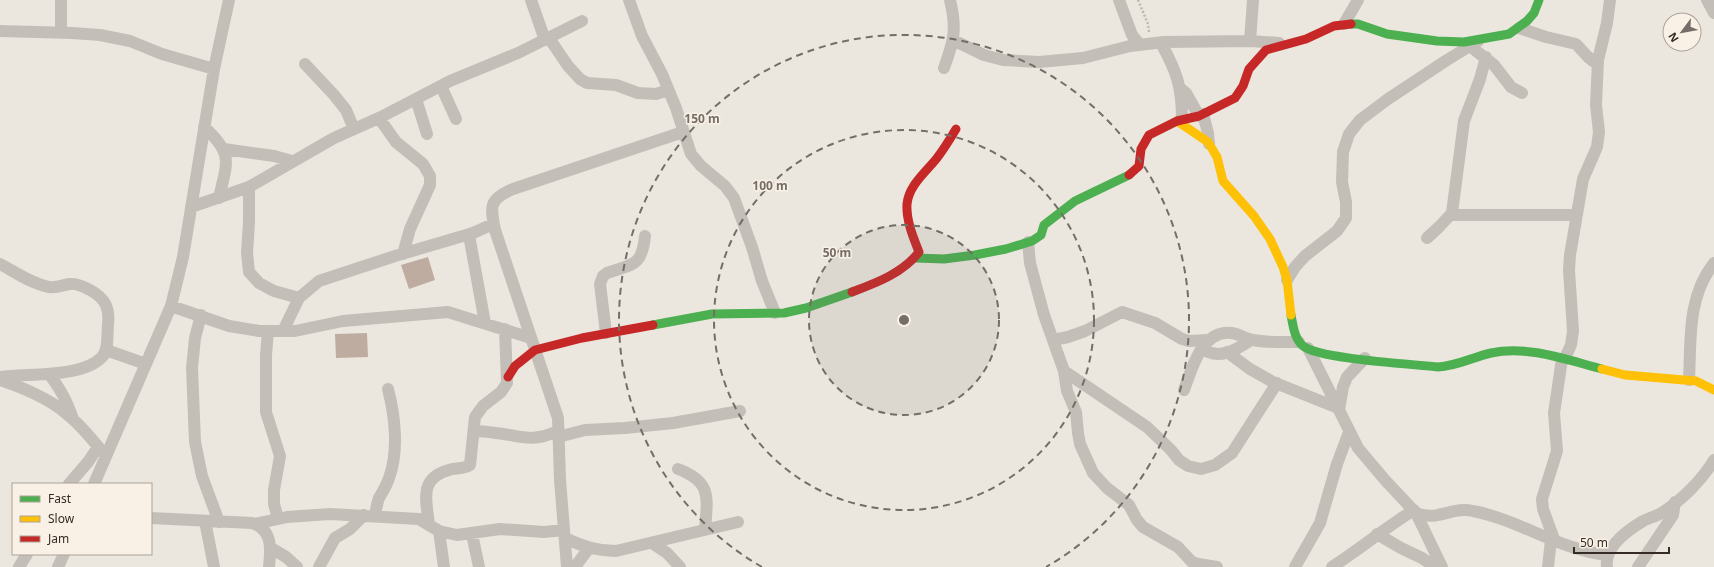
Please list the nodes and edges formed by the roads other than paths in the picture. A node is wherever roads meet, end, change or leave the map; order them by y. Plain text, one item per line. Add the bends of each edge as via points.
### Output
1 (62, 0) edge
2 (229, 0) edge
3 (531, 0) edge
4 (629, 0) edge
5 (950, 0) edge
6 (1120, 0) edge
7 (1253, 0) edge
8 (1358, 0) edge
9 (1539, 0) edge
10 (1610, 0) edge
11 (1707, 0) edge
12 (1714, 13) edge
13 (582, 21) dead end
14 (1344, 24) junction
15 (1519, 28) junction
16 (0, 31) edge
17 (61, 32) junction
18 (1482, 38) junction
19 (547, 39) junction
20 (953, 40) junction
21 (1250, 41) junction
22 (1161, 43) junction
23 (1286, 44) junction
24 (1140, 45) junction
25 (1470, 46) junction
26 (1486, 58) junction
27 (1598, 62) junction
28 (304, 64) dead end
29 (944, 68) dead end
30 (214, 69) junction
31 (441, 86) junction
32 (1180, 88) junction
33 (668, 90) junction
34 (1522, 93) dead end
35 (416, 99) junction
36 (1201, 115) junction
37 (379, 118) junction
38 (456, 119) dead end
39 (1179, 121) junction
40 (204, 127) junction
41 (354, 129) junction
42 (956, 129) dead end
43 (683, 132) junction
44 (427, 134) dead end
45 (1209, 144) junction
46 (224, 149) junction
47 (292, 161) junction
48 (249, 187) junction
49 (219, 198) junction
50 (191, 207) junction
51 (1450, 215) junction
52 (1577, 215) junction
53 (494, 224) junction
54 (469, 235) junction
55 (645, 236) dead end
56 (1427, 238) dead end
57 (1028, 242) junction
58 (403, 254) junction
59 (916, 258) junction
60 (1714, 263) edge
61 (0, 264) edge
62 (1287, 280) junction
63 (299, 298) junction
64 (171, 306) junction
65 (775, 313) junction
66 (201, 315) junction
67 (485, 323) junction
68 (505, 329) junction
69 (268, 331) junction
70 (283, 331) junction
71 (606, 333) junction
72 (531, 338) junction
73 (1053, 340) junction
74 (1251, 340) junction
75 (1205, 344) junction
76 (1304, 345) junction
77 (106, 350) junction
78 (535, 350) junction
79 (1227, 352) junction
80 (1365, 358) junction
81 (1563, 360) junction
82 (146, 364) junction
83 (1064, 371) junction
84 (49, 374) junction
85 (508, 377) junction
86 (0, 378) edge
87 (1689, 380) junction
88 (1276, 383) junction
89 (388, 389) dead end
90 (1184, 390) dead end
91 (1714, 390) edge
92 (1339, 409) junction
93 (740, 411) dead end
94 (73, 420) junction
95 (474, 431) junction
96 (1349, 432) junction
97 (558, 434) junction
98 (102, 451) junction
99 (1714, 460) edge
100 (678, 469) dead end
101 (70, 483) edge
102 (94, 483) edge
103 (1675, 502) junction
104 (1415, 512) junction
105 (369, 516) junction
106 (152, 518) edge
107 (278, 519) junction
108 (205, 521) junction
109 (219, 522) junction
110 (738, 522) dead end
111 (255, 524) junction
112 (434, 527) junction
113 (705, 530) junction
114 (472, 534) junction
115 (565, 534) junction
116 (1377, 534) junction
117 (1553, 541) junction
118 (652, 543) junction
119 (271, 548) junction
120 (589, 548) junction
121 (25, 555) edge
122 (64, 555) edge
123 (1608, 561) edge
124 (444, 563) edge
125 (19, 567) edge
126 (58, 567) edge
127 (214, 567) edge
128 (269, 567) edge
129 (297, 567) edge
130 (319, 567) edge
131 (433, 567) edge
132 (479, 567) edge
133 (567, 567) edge
134 (575, 567) edge
135 (680, 567) edge
136 (1217, 567) edge
137 (1295, 567) edge
138 (1332, 567) edge
139 (1435, 567) edge
140 (1442, 567) edge
141 (1548, 567) edge
142 (1638, 567) edge

1 - 17 street
2 - 30 street
3 - 19 street
4 - 33 street via 642,36
5 - 20 street via 954,19
6 - 24 street via 1132,35
7 - 21 street
8 - 14 street
9 - 15 street via 1534,13
10 - 27 street
11 - 12 street
13 - 19 street
14 - 18 street via 1358,24 1386,34 1437,41 1464,42
14 - 23 street
15 - 18 street via 1509,34
15 - 27 street via 1576,44 1588,57
16 - 17 street
17 - 30 street via 100,35 130,41 162,54
18 - 25 street
19 - 31 street
19 - 33 street via 568,66 587,83 616,85 638,93 656,94
20 - 24 street via 984,55 1003,60 1040,62 1082,58
20 - 29 street
21 - 22 street
21 - 23 street
22 - 24 street
22 - 32 street via 1175,68
23 - 36 street via 1266,50 1254,62 1235,98
25 - 26 street
25 - 62 street via 1388,99 1360,120 1349,134 1343,152 1342,182 1346,218 1337,230 1305,256
26 - 34 street via 1511,88
26 - 51 street via 1464,121
27 - 52 street via 1597,148 1583,179
28 - 41 street via 346,110
30 - 40 street
31 - 35 street
31 - 38 street
32 - 36 street
32 - 39 street via 1182,102
33 - 43 street
35 - 37 street
35 - 44 street
36 - 39 street
36 - 45 street
37 - 41 street
37 - 58 street via 396,142 423,164 430,176 425,200 414,219
39 - 45 street
39 - 57 street via 1149,135 1141,149 1139,166 1131,174 1076,201 1044,225 1040,235
40 - 46 street
40 - 50 street
41 - 47 street
42 - 59 street via 918,179 909,197 907,210 918,252
43 - 53 street via 499,195 492,208
43 - 65 street via 700,166 725,186 734,198
45 - 62 street via 1218,157 1223,180 1270,239
46 - 47 street
46 - 49 street via 227,161
47 - 48 street
48 - 49 street
48 - 63 street via 249,272 269,288
49 - 50 street
50 - 64 street via 183,257
51 - 52 street
51 - 56 street
52 - 81 street via 1569,270 1573,331
53 - 54 street
53 - 72 street
54 - 58 street
54 - 67 street
55 - 71 street via 641,256 635,263 603,276 600,284
57 - 59 street via 1006,249 944,259
57 - 73 street via 1034,276
58 - 63 street via 319,281
59 - 65 street via 895,272 853,292 806,308
60 - 87 street via 1699,289 1694,308
61 - 77 street via 38,284 51,287 78,285 92,291 109,309
62 - 76 street via 1293,327
63 - 70 street
64 - 66 street
64 - 82 street
65 - 71 street via 712,314
66 - 69 street via 229,326
66 - 109 street via 195,338 192,368 195,442 202,476
67 - 68 street
67 - 70 street via 448,312 343,321
68 - 72 street
68 - 85 street
69 - 70 street
69 - 107 street via 266,412 280,456 274,490
71 - 78 street
72 - 78 street
73 - 75 street via 1084,331 1122,312 1155,322 1182,339
73 - 83 street
74 - 75 street via 1232,333 1224,333 1213,336
74 - 76 street
74 - 79 street via 1236,350
75 - 79 street via 1212,354
75 - 90 street
76 - 80 street via 1340,357
76 - 92 street
77 - 82 street
77 - 84 street via 95,362 68,372
78 - 85 street via 515,366
78 - 97 street via 558,418
79 - 88 street via 1250,369
80 - 81 street via 1438,367 1513,350 1540,353
80 - 92 street via 1347,377
81 - 87 street via 1626,375
81 - 117 street via 1554,413 1557,451 1542,499
82 - 98 street
83 - 88 street via 1148,427 1188,466 1201,469 1215,465 1232,453
83 - 136 street via 1067,391 1076,412 1080,444 1093,473 1129,505 1143,527 1178,547 1192,562
84 - 86 street via 20,374
84 - 94 street via 68,402
85 - 95 street via 501,392 478,411
86 - 94 street via 57,406
87 - 91 street
88 - 92 street
89 - 105 street via 395,439 393,464 390,478
92 - 96 street
93 - 97 street via 673,423
94 - 98 street
95 - 97 street via 527,439
95 - 112 street via 470,465 449,470 430,480 427,487 426,497
96 - 104 street via 1358,448
96 - 137 street via 1320,523
97 - 115 street
98 - 101 street via 88,462
98 - 102 street
99 - 103 street via 1708,470
100 - 113 street via 702,483 706,492
103 - 123 street via 1662,513 1629,531 1616,543
103 - 142 street via 1673,514
104 - 116 street
104 - 117 street via 1423,516 1436,517 1458,510 1471,510 1490,515
104 - 140 street
105 - 107 street via 330,514
105 - 112 street via 419,518
105 - 130 street via 335,538
106 - 108 street
107 - 111 street
108 - 109 street
108 - 127 street
109 - 111 street
110 - 113 street
111 - 119 street via 266,534
112 - 114 street via 457,535
112 - 124 street
113 - 118 street
114 - 115 street via 500,529
114 - 132 street
115 - 120 street
115 - 133 street
116 - 138 street via 1351,556
116 - 139 street
117 - 123 street
117 - 141 street
118 - 120 street via 616,551
118 - 135 street via 667,553
119 - 128 street
119 - 129 street
120 - 134 street
121 - 125 street
122 - 126 street
124 - 131 street

